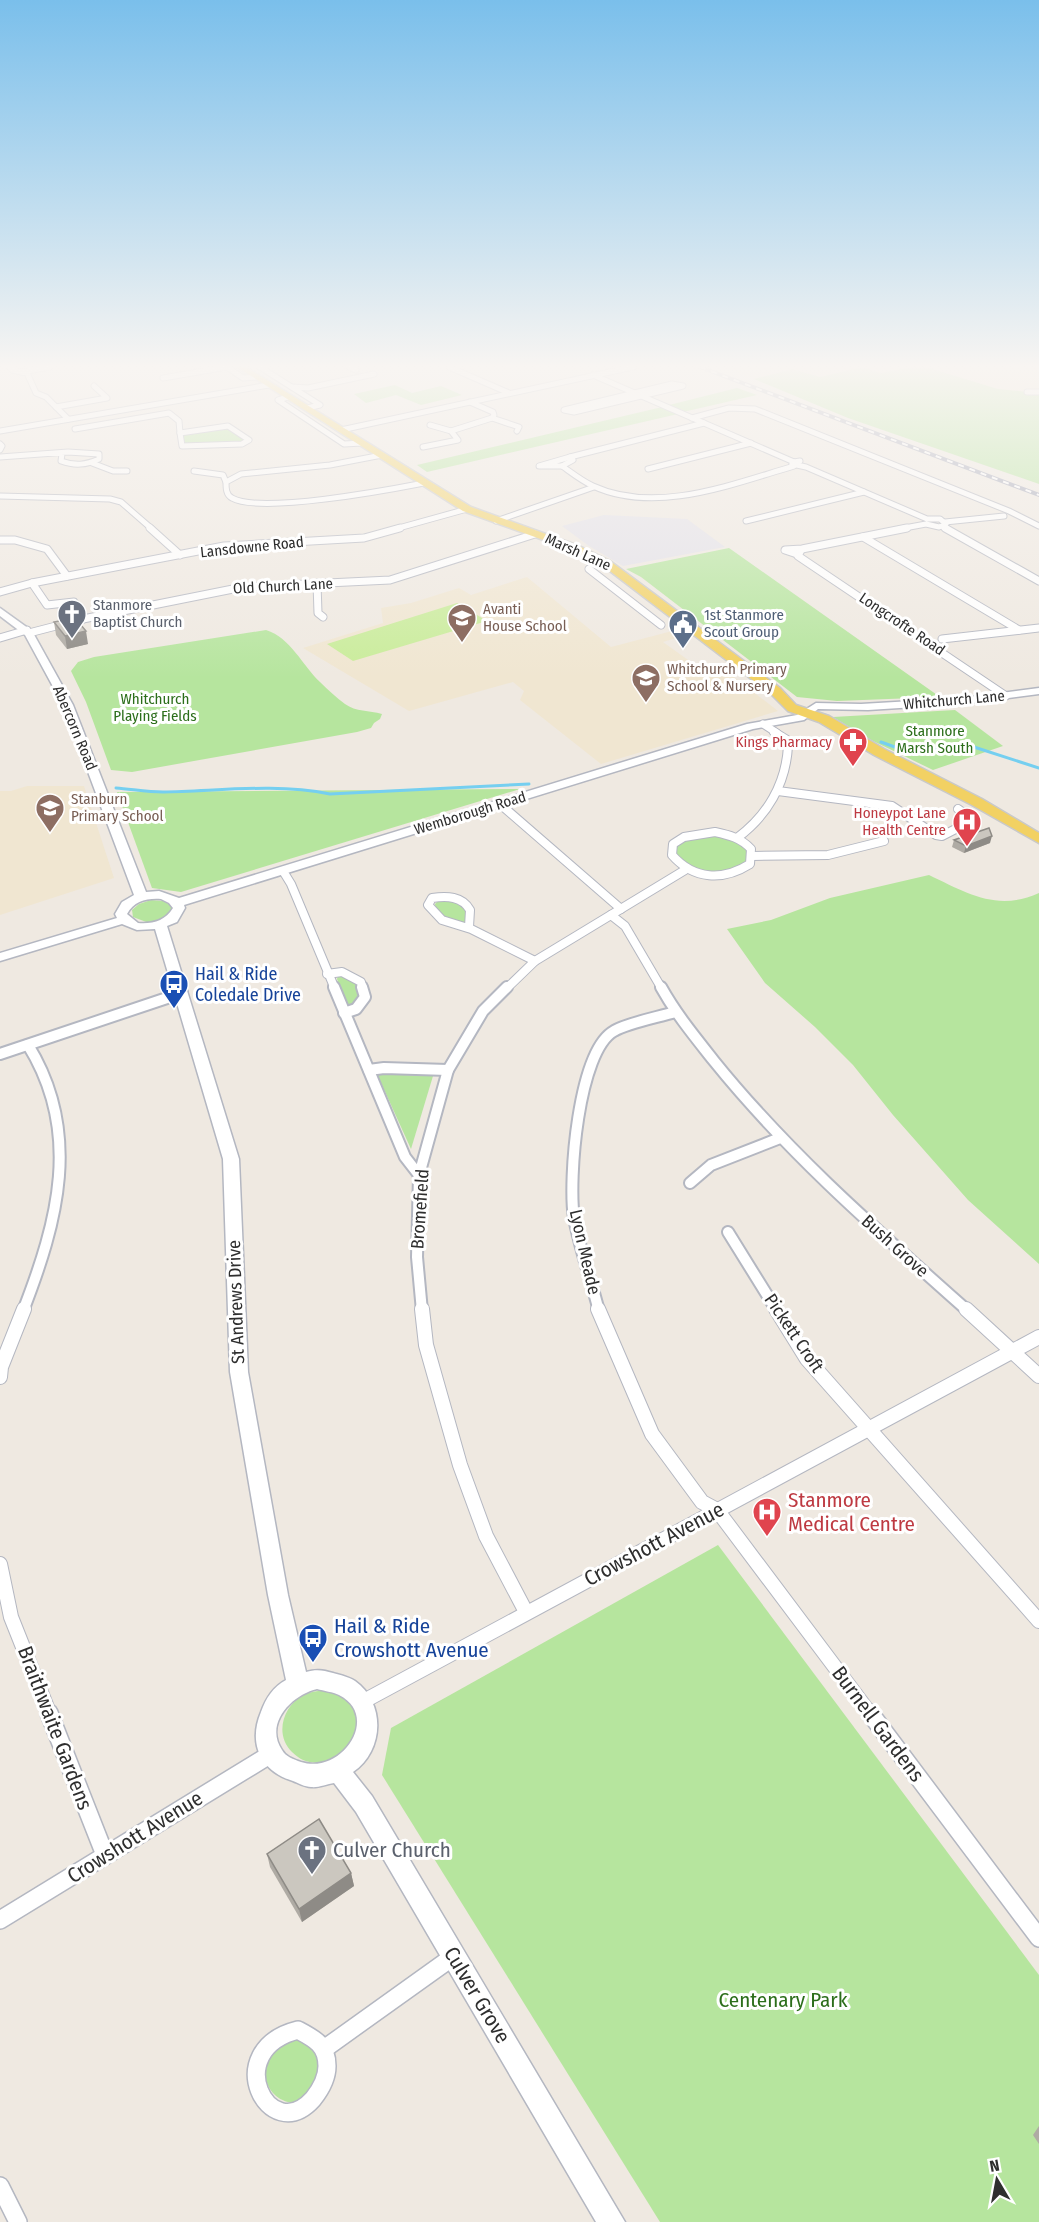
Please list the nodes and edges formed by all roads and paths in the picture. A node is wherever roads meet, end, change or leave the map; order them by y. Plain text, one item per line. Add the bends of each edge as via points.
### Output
1 (112, 471) edge
2 (128, 471) dead end
3 (194, 471) dead end
4 (274, 471) edge
5 (406, 471) edge
6 (569, 471) edge
7 (771, 471) edge
8 (815, 471) edge
9 (904, 471) edge
10 (224, 478) junction
11 (424, 483) junction
12 (594, 487) junction
13 (0, 489) edge
14 (864, 492) junction
15 (0, 496) edge
16 (39, 497) junction
17 (467, 509) junction
18 (1007, 513) junction
19 (496, 521) junction
20 (746, 521) dead end
21 (927, 522) junction
22 (943, 524) junction
23 (1039, 525) edge
24 (535, 534) junction
25 (863, 537) junction
26 (0, 540) edge
27 (791, 548) dead end
28 (800, 552) junction
29 (180, 555) junction
30 (589, 569) dead end
31 (67, 576) junction
32 (1039, 581) edge
33 (32, 583) junction
34 (317, 583) junction
35 (646, 591) junction
36 (0, 592) edge
37 (622, 595) junction
38 (0, 611) edge
39 (323, 617) dead end
40 (83, 619) junction
41 (661, 625) dead end
42 (1039, 628) edge
43 (1019, 630) junction
44 (28, 631) junction
45 (920, 636) junction
46 (936, 637) junction
47 (0, 638) edge
48 (936, 647) junction
49 (1039, 691) edge
50 (1006, 696) junction
51 (806, 713) junction
52 (763, 724) junction
53 (778, 791) junction
54 (500, 804) junction
55 (958, 809) dead end
56 (737, 838) junction
57 (1039, 839) edge
58 (884, 841) dead end
59 (1039, 849) edge
60 (752, 856) junction
61 (686, 870) junction
62 (283, 871) junction
63 (141, 897) junction
64 (177, 903) junction
65 (616, 912) junction
66 (123, 920) junction
67 (160, 924) junction
68 (469, 927) junction
69 (0, 957) edge
70 (535, 961) junction
71 (327, 974) junction
72 (182, 993) junction
73 (675, 1012) junction
74 (344, 1013) junction
75 (28, 1044) junction
76 (0, 1054) edge
77 (369, 1070) junction
78 (448, 1070) junction
79 (780, 1138) junction
80 (419, 1175) junction
81 (690, 1183) dead end
82 (728, 1232) dead end
83 (1039, 1337) edge
84 (1013, 1350) junction
85 (1039, 1376) edge
86 (0, 1377) edge
87 (870, 1427) junction
88 (717, 1510) junction
89 (0, 1564) edge
90 (526, 1612) junction
91 (1039, 1621) edge
92 (298, 1684) junction
93 (364, 1701) junction
94 (271, 1754) junction
95 (338, 1771) junction
96 (105, 1856) junction
97 (0, 1920) edge
98 (1039, 1938) edge
99 (454, 1956) junction
100 (324, 2049) junction
101 (0, 2187) edge
102 (18, 2222) edge
103 (611, 2222) edge

1 - 2 street
3 - 10 street
4 - 10 street
5 - 11 main road, Marsh Lane
6 - 12 street
7 - 12 street via 673,496 615,494
8 - 14 street
9 - 18 street
10 - 11 street via 225,490 231,498 248,503 372,494
11 - 17 main road, Marsh Lane
12 - 19 street
13 - 16 street via 44,490
14 - 20 street
14 - 21 street
15 - 16 street
16 - 29 street via 121,502
17 - 19 main road, Marsh Lane
17 - 29 street, Lansdowne Road via 364,538 224,546
18 - 22 street
18 - 23 street
19 - 24 main road, Marsh Lane
21 - 22 street
21 - 25 street
22 - 32 street
24 - 34 street, Old Church Lane via 390,580
24 - 35 main road, Marsh Lane via 594,556
25 - 28 street
25 - 43 street
26 - 31 street via 47,549
27 - 28 street, Longcrofte Road via 786,552
28 - 45 street, Longcrofte Road
29 - 31 street, Lansdowne Road
30 - 37 street
31 - 33 street, Lansdowne Road
33 - 36 street, Lansdowne Road
33 - 40 street via 47,605 74,602
34 - 39 street via 318,613
34 - 40 street, Old Church Lane via 243,587
35 - 37 street
35 - 51 main road, Marsh Lane via 776,691 792,708
37 - 41 street
38 - 44 street
40 - 44 street, Old Church Lane
42 - 43 street
43 - 46 street
44 - 47 street, Old Church Lane
44 - 63 street, Abercorn Road via 69,705
45 - 46 street
45 - 48 street, Longcrofte Road
46 - 48 street via 943,643
48 - 50 street, Longcrofte Road
49 - 50 street, Whitchurch Lane
50 - 51 street, Whitchurch Lane
51 - 52 street, Wemborough Road via 800,718
51 - 57 main road via 824,719
51 - 59 main road via 831,735 967,804
52 - 53 street via 789,745
52 - 54 street, Wemborough Road
53 - 55 street via 892,806 942,836 973,820
53 - 56 street via 756,826
54 - 62 street, Wemborough Road
54 - 65 street, Bush Grove
56 - 60 street via 752,849
56 - 61 street via 715,832 684,837 673,844 672,855
58 - 60 street via 828,855
60 - 61 street via 750,864 733,874 714,876
61 - 65 street, Bromefield
62 - 64 street, Wemborough Road
62 - 71 street
63 - 64 street via 167,896
63 - 66 street via 123,909
64 - 67 street via 177,914
65 - 70 street, Bromefield
65 - 73 street, Bush Grove
66 - 67 street via 139,927
66 - 69 street
67 - 72 street, St Andrews Drive
68 - 68 street via 453,925 432,914 428,906 432,898 447,895 461,899 469,908
68 - 70 street
70 - 78 street, Bromefield via 483,1011
71 - 74 street
71 - 74 street via 342,972 361,982 365,997 356,1009
72 - 75 street
72 - 92 street, St Andrews Drive via 231,1159 239,1372 278,1595
73 - 79 street, Bush Grove
73 - 88 street, Lyon Meade via 613,1031 595,1052 574,1142 574,1216 601,1319 652,1434 702,1502
74 - 77 street
75 - 76 street
75 - 86 street via 46,1075 59,1128 60,1190 45,1254
77 - 78 street
77 - 80 street via 405,1157
78 - 80 street, Bromefield
79 - 81 street via 711,1165
79 - 84 street, Bush Grove via 875,1229
80 - 90 street, Bromefield via 417,1257 426,1345 460,1465 486,1536
82 - 87 street, Pickett Croft via 807,1359
83 - 84 street, Crowshott Avenue
84 - 85 street, Bush Grove
84 - 87 street, Crowshott Avenue
87 - 88 street, Crowshott Avenue
87 - 91 street, Pickett Croft
88 - 90 street, Crowshott Avenue
88 - 98 street, Burnell Gardens
89 - 96 street, Braithwaite Gardens via 11,1617
90 - 93 street, Crowshott Avenue
92 - 93 street via 317,1679 337,1680
92 - 94 street via 282,1696 270,1713 266,1732
93 - 95 street via 369,1722 365,1741 354,1758
94 - 95 street via 280,1766 297,1775 317,1777
94 - 96 street, Crowshott Avenue
95 - 99 street, Culver Grove via 364,1804
96 - 97 street, Crowshott Avenue
99 - 100 street
99 - 103 street, Culver Grove
100 - 100 street via 327,2076 313,2102 289,2112 266,2104 255,2081 258,2062 267,2045 276,2037 298,2030 309,2033
101 - 102 street

